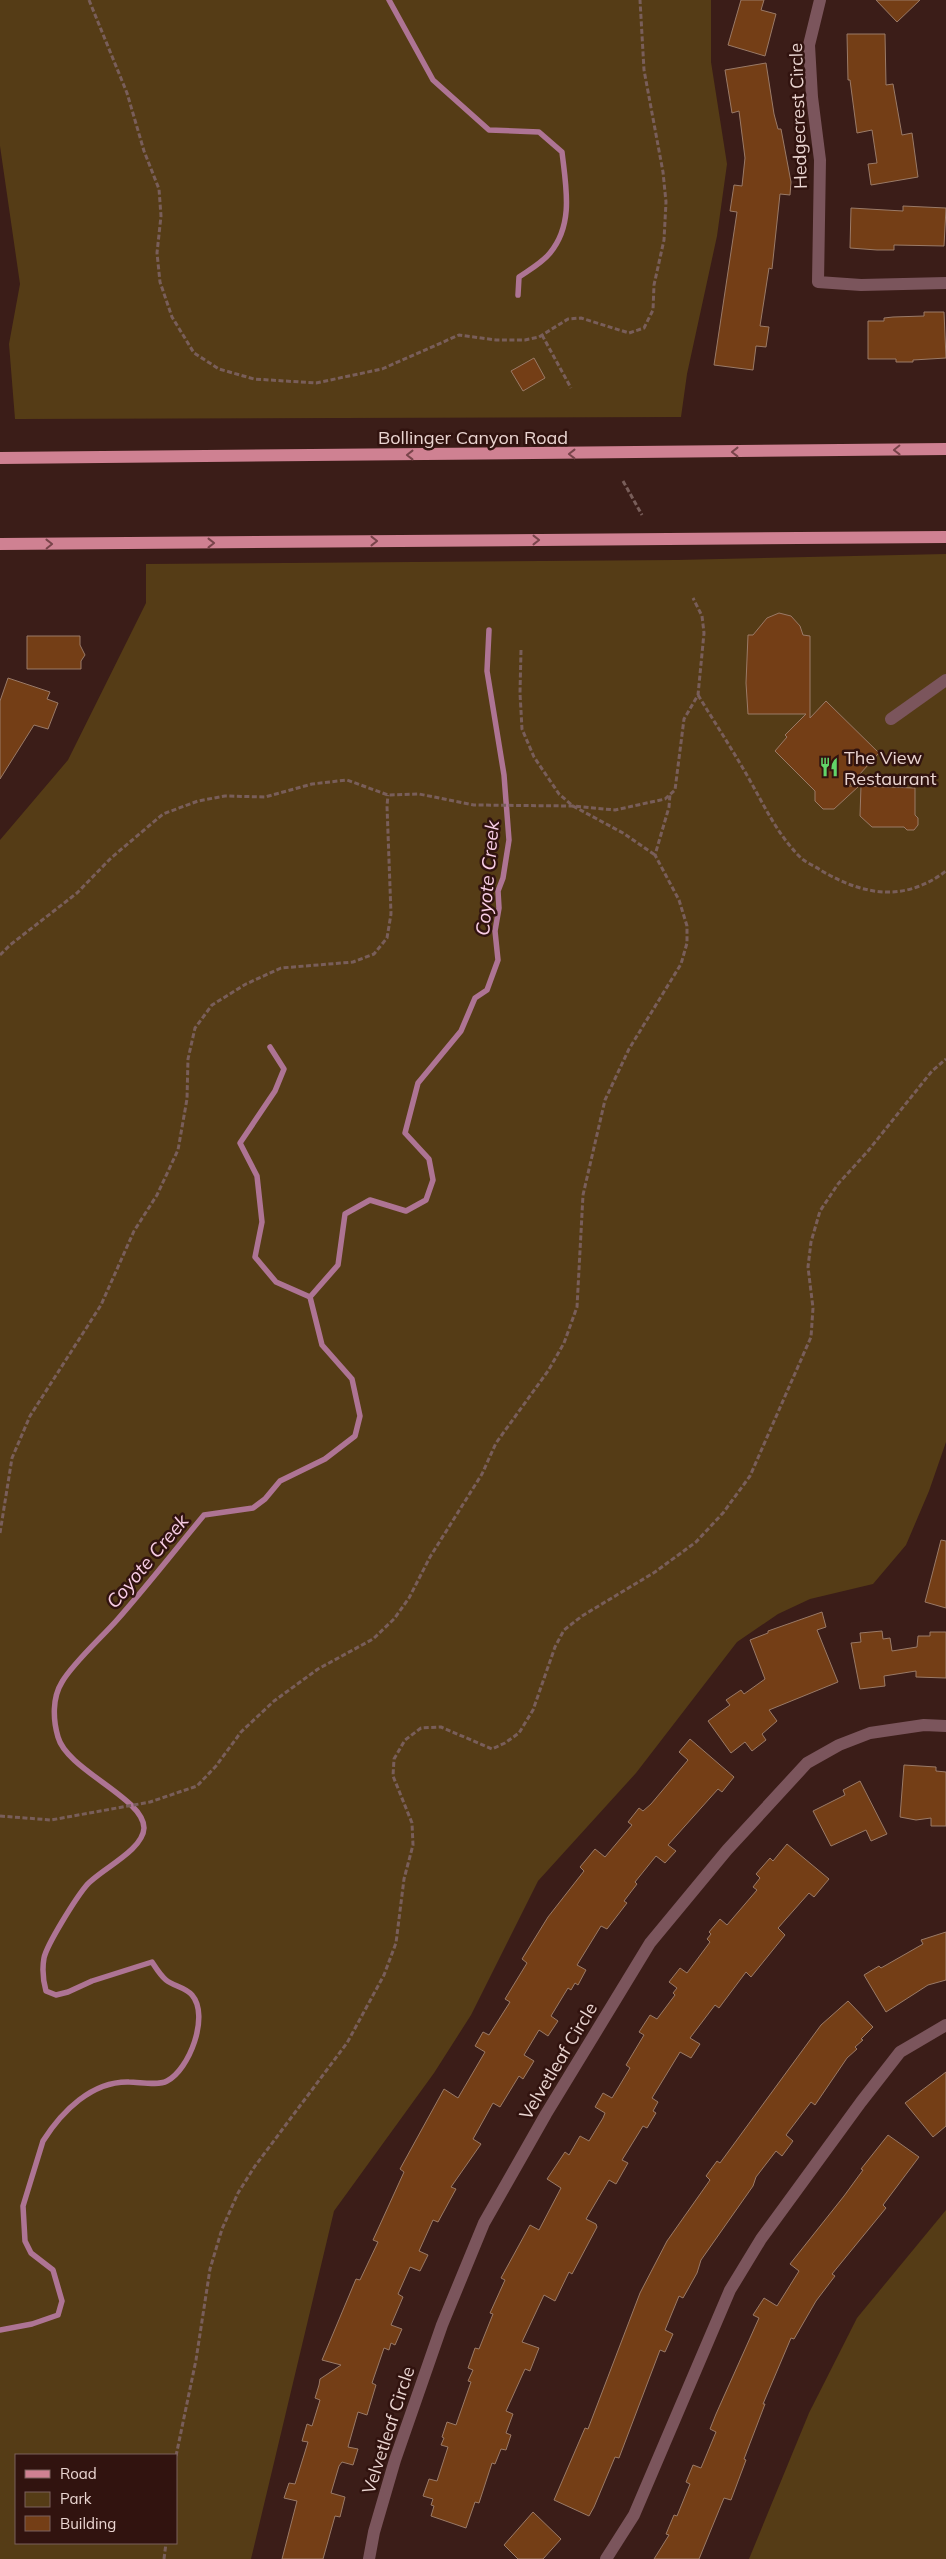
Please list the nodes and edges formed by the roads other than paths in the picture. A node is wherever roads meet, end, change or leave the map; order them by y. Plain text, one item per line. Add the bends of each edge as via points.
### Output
1 (820, 0) edge
2 (946, 283) edge
3 (946, 449) edge
4 (0, 458) edge
5 (946, 537) edge
6 (0, 544) edge
7 (946, 680) edge
8 (891, 719) dead end
9 (946, 1726) edge
10 (946, 2025) edge
11 (369, 2559) edge
12 (606, 2559) edge

1 - 2 street, Hedgecrest Circle via 809,45 820,160 818,282 861,285
3 -> 4 main road, Bollinger Canyon Road
6 -> 5 main road
7 - 8 street
9 - 11 street, Velvetleaf Circle via 924,1725 870,1733 838,1745 807,1763 727,1850 650,1943 484,2223 442,2324 394,2460
10 - 12 street via 900,2052 762,2239 730,2290 634,2515

